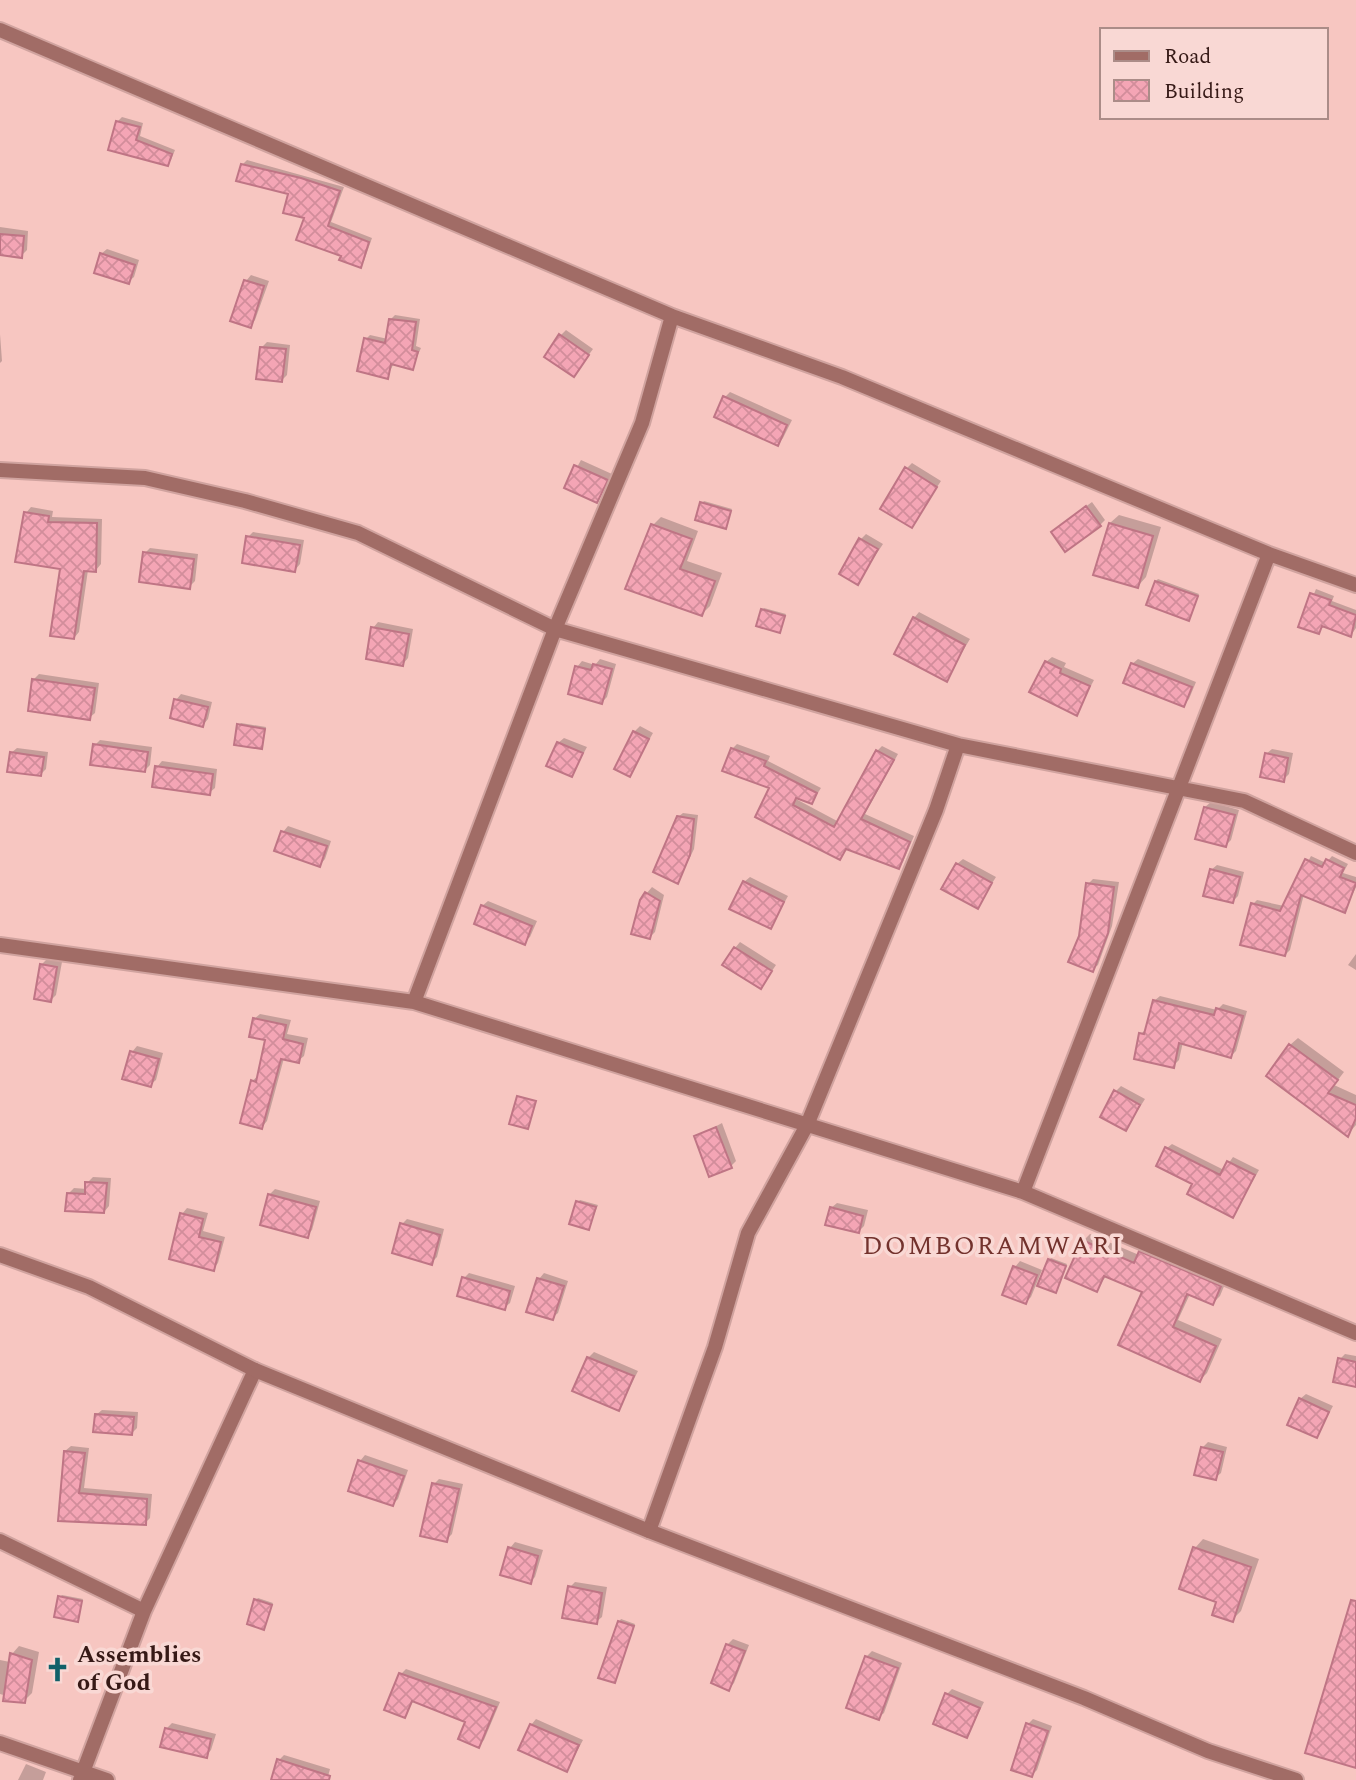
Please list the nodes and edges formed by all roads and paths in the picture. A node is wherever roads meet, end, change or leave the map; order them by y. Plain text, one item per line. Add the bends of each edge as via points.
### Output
1 (0, 30) edge
2 (672, 316) junction
3 (0, 470) edge
4 (1269, 554) junction
5 (1356, 585) edge
6 (555, 629) junction
7 (958, 745) junction
8 (1181, 788) junction
9 (1356, 853) edge
10 (0, 944) edge
11 (414, 1002) junction
12 (807, 1125) junction
13 (1023, 1192) junction
14 (0, 1255) edge
15 (1356, 1333) edge
16 (254, 1370) junction
17 (649, 1531) junction
18 (0, 1541) edge
19 (144, 1611) junction
20 (0, 1743) edge
21 (81, 1775) edge
22 (107, 1780) edge
23 (1296, 1780) edge

1 - 2 street
2 - 4 street via 842,377
2 - 6 street via 642,423
3 - 6 street via 145,478 345,529
4 - 5 street
4 - 8 street
6 - 7 street
6 - 11 street
7 - 8 street
7 - 12 street via 936,810
8 - 9 street via 1244,801
8 - 13 street
10 - 11 street
11 - 12 street
12 - 13 street
12 - 17 street via 748,1233 715,1347
13 - 15 street
14 - 16 street via 89,1287
16 - 17 street
16 - 19 street
17 - 23 street via 1084,1698 1208,1751
18 - 19 street
19 - 21 street
20 - 21 street
21 - 22 street

